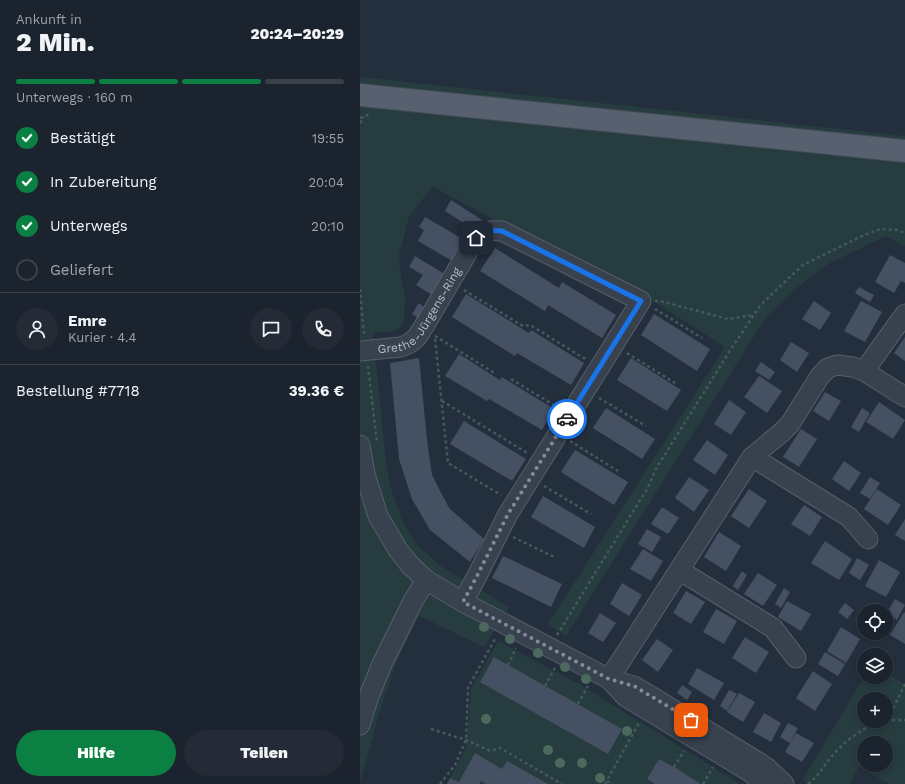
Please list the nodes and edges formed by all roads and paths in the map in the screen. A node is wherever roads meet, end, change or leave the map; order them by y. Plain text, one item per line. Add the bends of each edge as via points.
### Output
1 (360, 95) edge
2 (364, 117) dead end
3 (360, 123) edge
4 (905, 151) edge
5 (905, 233) edge
6 (450, 281) junction
7 (360, 289) edge
8 (641, 301) junction
9 (905, 314) edge
10 (754, 315) junction
11 (429, 332) junction
12 (702, 338) dead end
13 (613, 345) junction
14 (363, 351) edge
15 (599, 367) junction
16 (864, 371) junction
17 (496, 374) dead end
18 (511, 379) dead end
19 (675, 383) dead end
20 (585, 389) junction
21 (905, 397) edge
22 (442, 401) junction
23 (570, 414) junction
24 (646, 426) dead end
25 (558, 434) junction
26 (369, 447) edge
27 (752, 457) junction
28 (541, 461) junction
29 (618, 471) dead end
30 (530, 478) junction
31 (515, 503) junction
32 (591, 514) dead end
33 (499, 531) junction
34 (868, 539) dead end
35 (554, 556) dead end
36 (679, 570) junction
37 (426, 580) junction
38 (463, 602) junction
39 (496, 637) dead end
40 (562, 640) dead end
41 (516, 648) dead end
42 (796, 658) dead end
43 (508, 665) dead end
44 (555, 667) dead end
45 (609, 679) junction
46 (905, 684) edge
47 (545, 686) dead end
48 (588, 686) dead end
49 (578, 704) dead end
50 (893, 708) edge
51 (641, 719) dead end
52 (893, 720) edge
53 (905, 720) edge
54 (360, 725) edge
55 (866, 728) edge
56 (431, 729) dead end
57 (466, 740) junction
58 (686, 747) dead end
59 (715, 765) dead end
60 (674, 767) dead end
61 (758, 773) edge
62 (606, 782) edge
63 (440, 784) edge
64 (562, 784) edge
65 (613, 784) edge
66 (703, 784) edge
67 (784, 784) edge
68 (808, 784) edge

1 - 4 main road
2 - 3 path
5 - 10 path via 882,229 864,235 803,265 760,306
6 - 8 street, Grethe-Jürgens-Ring via 476,238 483,232 502,231
6 - 11 street, Grethe-Jürgens-Ring
6 - 15 path via 523,326 530,325
7 - 14 path
8 - 10 path via 660,302 728,319
8 - 12 path
8 - 13 street
9 - 16 street
10 - 40 path via 657,467 647,489 556,636
11 - 14 street, Grethe-Jürgens-Ring via 401,347
11 - 17 path
11 - 22 path
13 - 15 street
13 - 19 path
14 - 26 path
15 - 20 street
16 - 21 street
16 - 27 street via 837,365 828,368 820,376 790,424
18 - 23 path
20 - 23 street
20 - 24 path
22 - 28 path
22 - 31 path via 448,463
23 - 25 street
25 - 28 street
25 - 29 path
26 - 37 street via 365,474 378,516 398,550
27 - 34 street via 849,517
27 - 36 street
28 - 30 street
30 - 31 street
30 - 32 path
31 - 33 street
33 - 35 path
33 - 38 street
36 - 42 street via 773,628
36 - 45 street
37 - 38 street
37 - 54 street via 374,681
38 - 45 street
39 - 57 path via 468,688
41 - 43 path
44 - 47 path
45 - 61 street via 626,697
46 - 50 path
48 - 49 path
51 - 62 path
52 - 53 path
55 - 68 path via 841,746
56 - 57 path
57 - 63 path via 455,765
57 - 64 path via 490,751 500,748
58 - 60 path
59 - 66 path
61 - 67 street via 767,768
62 - 65 path

